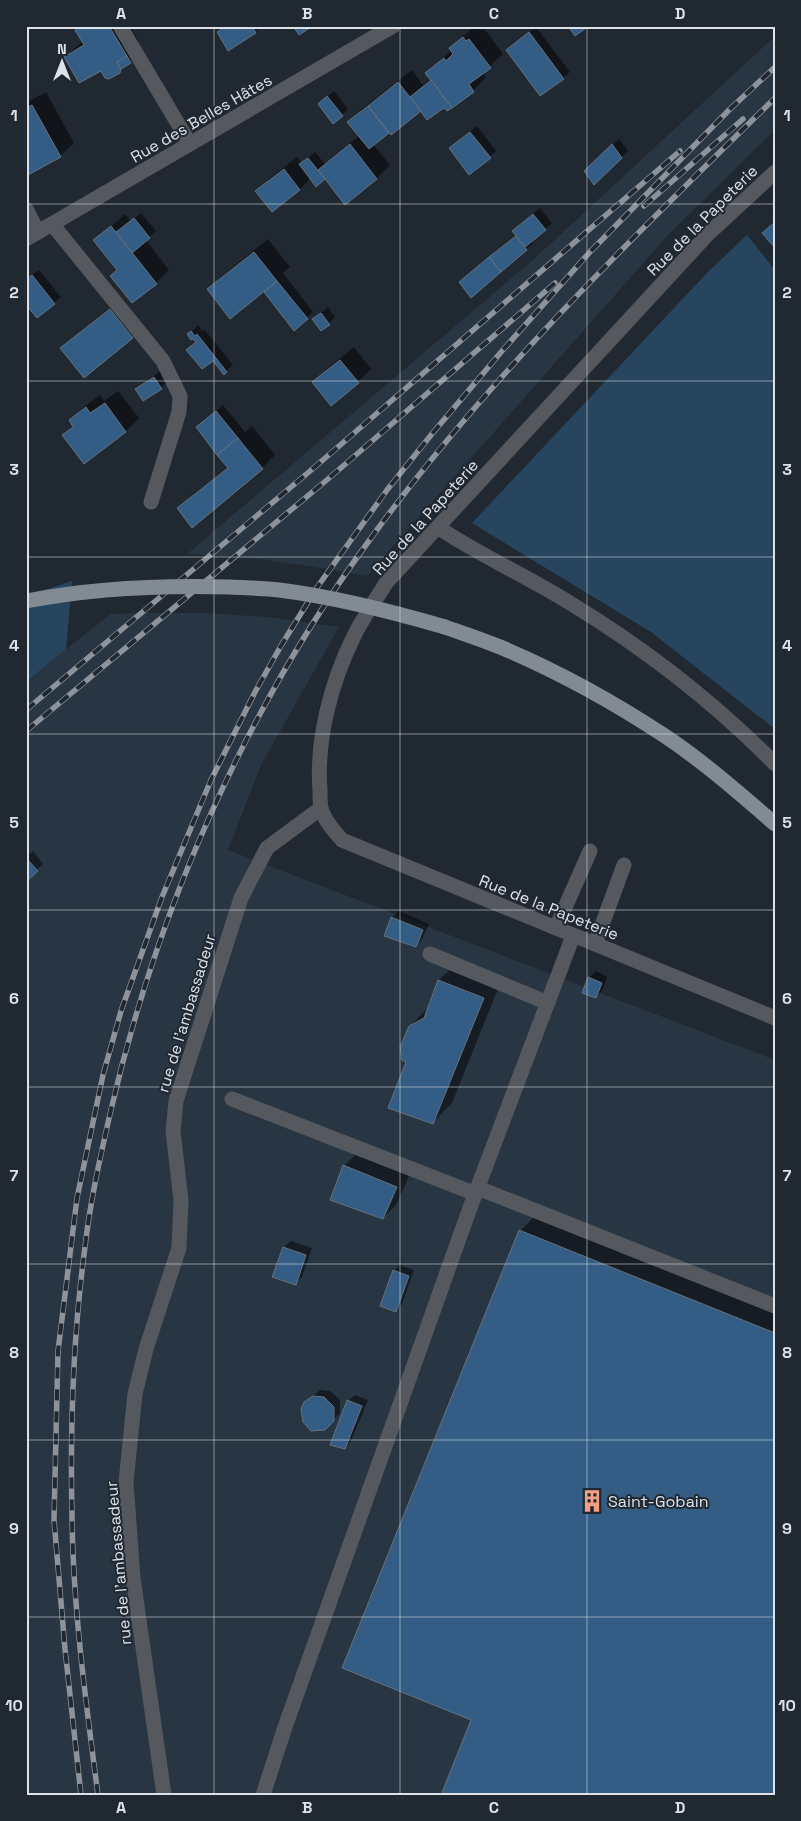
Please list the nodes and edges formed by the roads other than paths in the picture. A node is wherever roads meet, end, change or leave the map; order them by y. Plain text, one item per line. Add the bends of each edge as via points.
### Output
1 (120, 26) edge
2 (394, 26) edge
3 (190, 144) junction
4 (775, 172) edge
5 (26, 209) edge
6 (52, 224) junction
7 (32, 236) edge
8 (151, 502) dead end
9 (439, 528) junction
10 (26, 601) edge
11 (775, 764) edge
12 (321, 808) junction
13 (775, 824) edge
14 (590, 851) dead end
15 (624, 865) dead end
16 (556, 928) junction
17 (573, 936) junction
18 (595, 944) junction
19 (430, 954) dead end
20 (548, 1003) junction
21 (775, 1018) edge
22 (232, 1099) dead end
23 (477, 1191) junction
24 (775, 1306) edge
25 (164, 1795) edge
26 (263, 1795) edge

1 - 3 street
2 - 3 street, Rue des Belles Hâtes
3 - 6 street, Rue des Belles Hâtes
4 - 9 street, Rue de la Papeterie via 708,234
5 - 7 street
6 - 7 street, Rue des Belles Hâtes
6 - 8 street via 163,361 180,396 179,412
9 - 11 street via 605,625 706,699
9 - 12 street, Rue de la Papeterie via 386,583 353,638 336,680 326,719 320,760
10 - 13 main road, bridge via 92,591 143,588 277,589 361,604 445,627 505,649 616,705 666,736
12 - 16 street, Rue de la Papeterie via 329,825 342,840
12 - 25 street, rue de l'ambassadeur via 267,848 241,898 176,1101 173,1131 181,1200 179,1248 135,1394 126,1482 134,1578
14 - 16 street
15 - 18 street
16 - 17 street, Rue de la Papeterie
17 - 18 street, Rue de la Papeterie
17 - 20 street
18 - 21 street, Rue de la Papeterie
19 - 20 street
20 - 23 street
22 - 23 street
23 - 24 street
23 - 26 street

